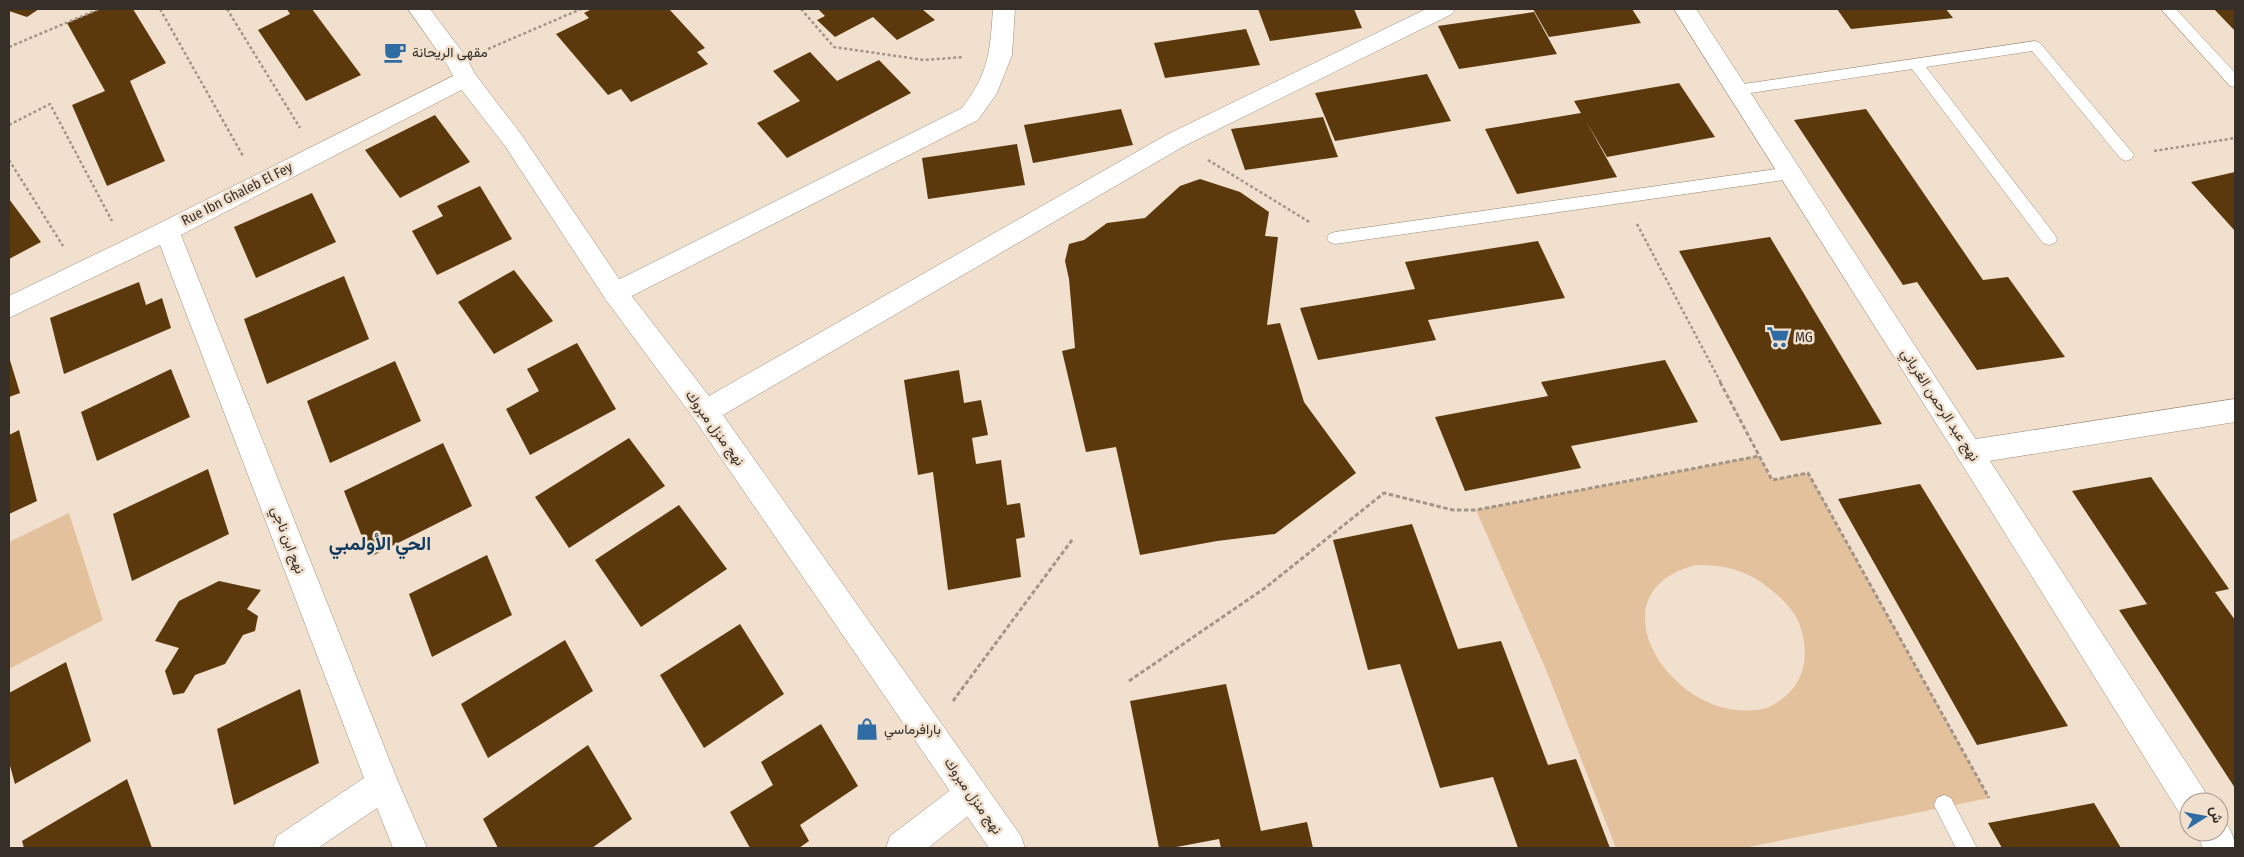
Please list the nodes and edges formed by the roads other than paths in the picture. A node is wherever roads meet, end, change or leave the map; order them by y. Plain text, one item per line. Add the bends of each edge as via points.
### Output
1 (419, 9) edge
2 (1004, 9) edge
3 (1444, 9) edge
4 (1685, 9) edge
5 (2168, 9) edge
6 (1915, 63) junction
7 (461, 70) junction
8 (2235, 82) edge
9 (1737, 90) junction
10 (2126, 156) road end
11 (1791, 173) junction
12 (167, 231) junction
13 (1335, 238) road end
14 (2050, 239) dead end
15 (615, 293) junction
16 (9, 308) edge
17 (2235, 410) edge
18 (705, 412) junction
19 (1970, 452) junction
20 (383, 785) junction
21 (2186, 792) edge
22 (972, 793) junction
23 (1944, 805) dead end
24 (289, 848) edge
25 (410, 848) edge
26 (902, 848) edge
27 (1009, 848) edge
28 (1967, 848) edge

1 - 7 street, نهج منزل مبروك
2 - 15 street via 1001,55 986,93 970,114
3 - 18 street via 1176,140
4 - 9 street, نهج عبد الرحمن الغرياني
5 - 8 lane
6 - 9 lane
6 - 10 lane via 2035,46
6 - 14 lane
7 - 12 street, Rue Ibn Ghaleb El Fey via 316,154
7 - 15 street, نهج منزل مبروك via 513,140
9 - 11 street, نهج عبد الرحمن الغرياني
11 - 13 lane
11 - 19 street, نهج عبد الرحمن الغرياني
12 - 16 street, Rue Ibn Ghaleb El Fey
12 - 20 street, نهج ابن ناجي
15 - 18 street, نهج منزل مبروك
17 - 19 street
18 - 22 street, نهج منزل مبروك
19 - 21 street, نهج عبد الرحمن الغرياني
20 - 24 street
20 - 25 street, نهج ابن ناجي
22 - 26 street
22 - 27 street, نهج منزل مبروك
23 - 28 lane

